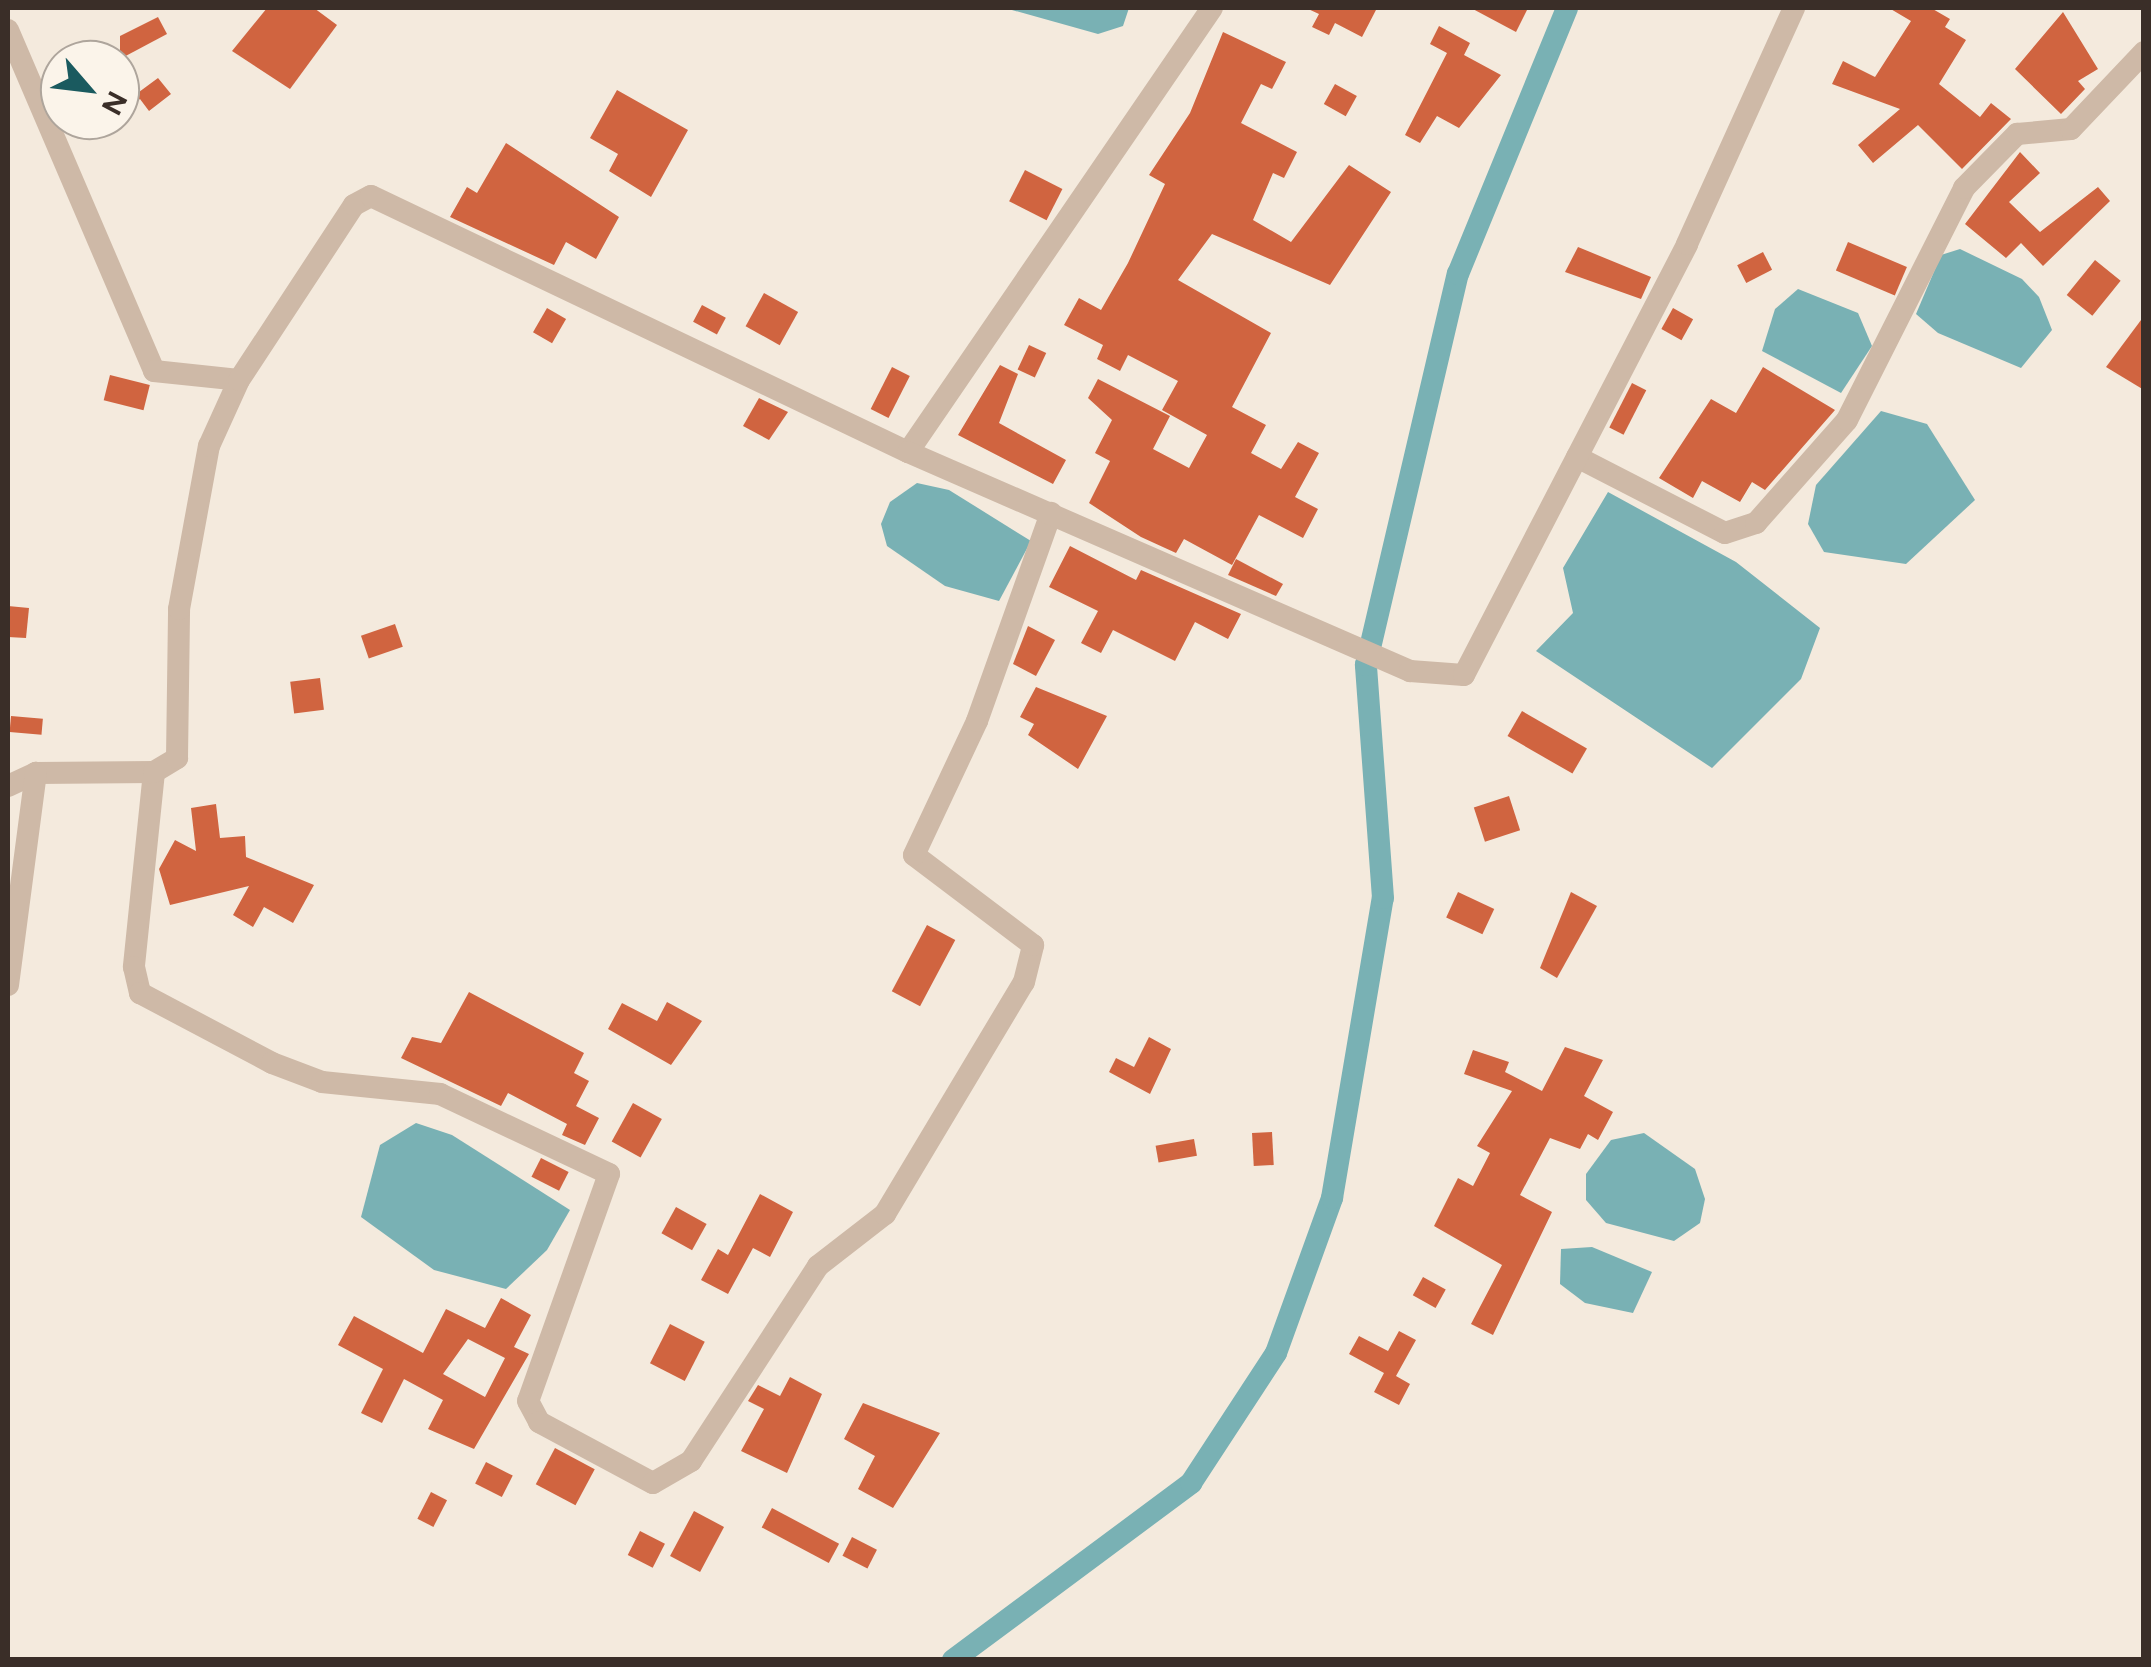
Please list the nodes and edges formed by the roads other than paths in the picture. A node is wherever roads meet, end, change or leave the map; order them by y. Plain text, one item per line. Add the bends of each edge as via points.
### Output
1 (1212, 8) edge
2 (1794, 8) edge
3 (8, 30) edge
4 (2144, 52) edge
5 (239, 380) junction
6 (908, 452) junction
7 (1577, 456) junction
8 (1051, 512) junction
9 (36, 772) junction
10 (154, 772) junction
11 (8, 786) edge
12 (8, 985) edge

1 - 6 street
2 - 7 street
3 - 5 street via 154,371
4 - 7 street via 2070,129 2017,134 1964,188 1846,420 1756,522 1740,532 1711,527
5 - 6 street via 354,205 371,196
5 - 10 street via 209,446 189,524 180,750
6 - 8 street
7 - 8 street via 1464,675 1410,671
8 - 10 street via 977,721 914,854 1032,945 1024,982 885,1214 818,1266 691,1461 653,1483 538,1422 528,1400 609,1174 440,1094 322,1082 272,1063 140,993 134,968
9 - 10 street
9 - 11 street
9 - 12 street

